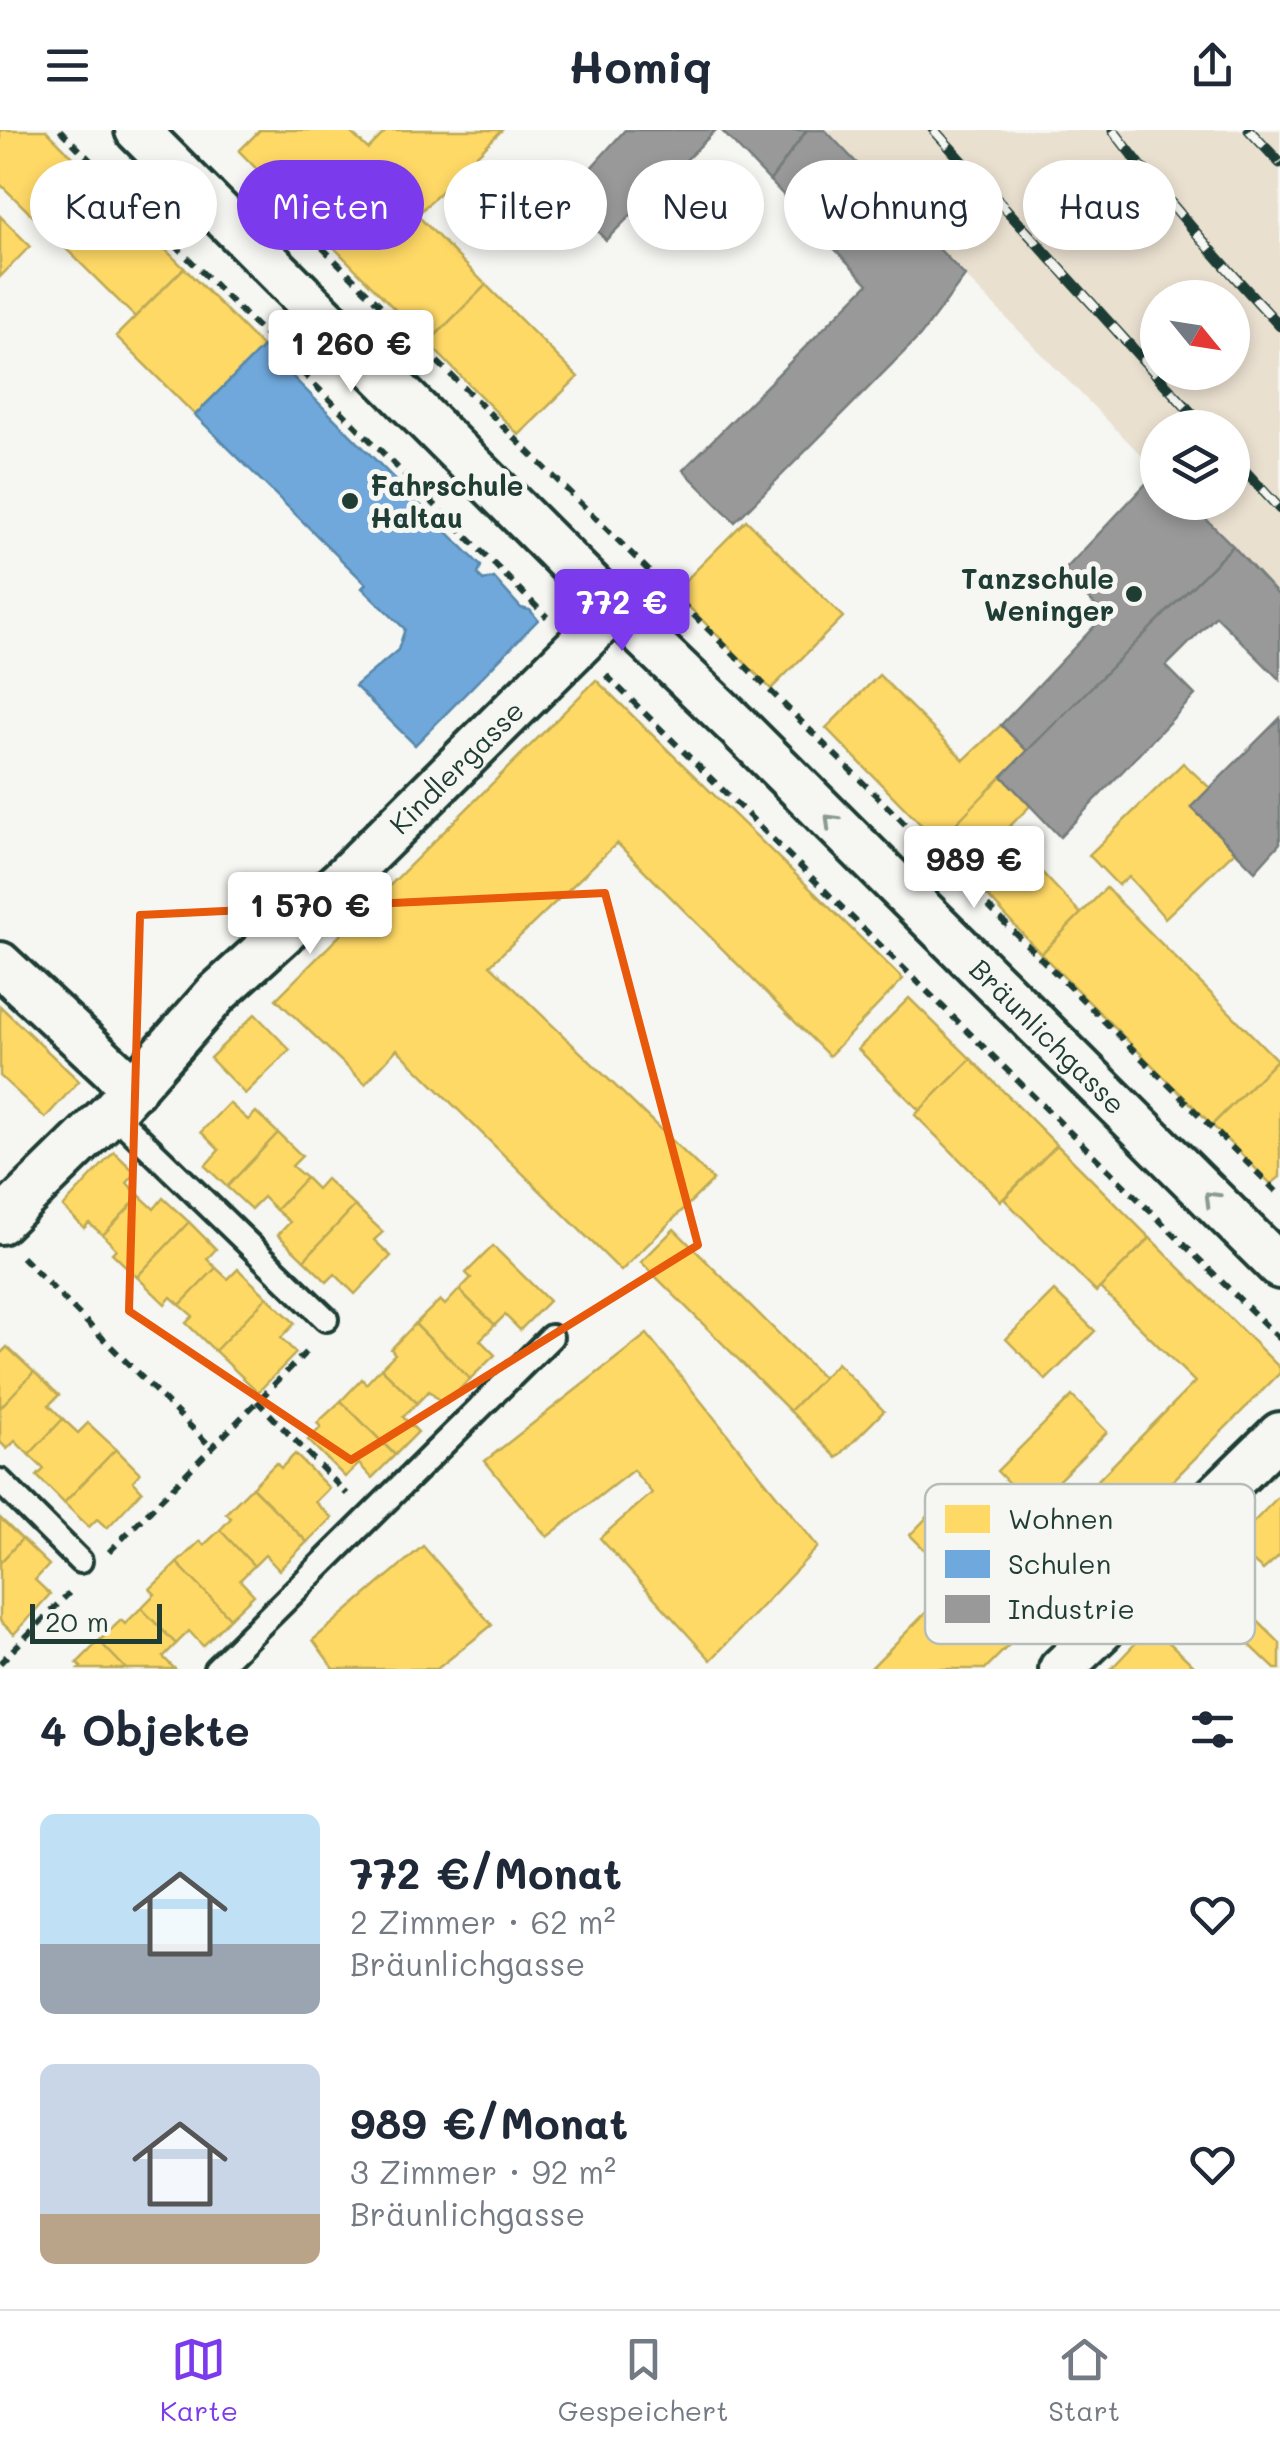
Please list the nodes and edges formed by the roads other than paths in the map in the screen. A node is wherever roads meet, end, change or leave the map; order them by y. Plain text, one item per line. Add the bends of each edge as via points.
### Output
1 (137, 130) edge
2 (615, 610) junction
3 (0, 964) edge
4 (123, 1101) junction
5 (7, 1235) edge
6 (1280, 1266) edge
7 (326, 1319) road end
8 (551, 1337) dead end
9 (1280, 1434) edge
10 (0, 1481) edge
11 (1229, 1484) edge
12 (91, 1559) road end
13 (1087, 1644) edge
14 (216, 1669) edge
15 (1061, 1669) edge

1 - 2 street, Bräunlichgasse
2 - 4 street, Kindlergasse via 217,994
6 -> 2 street, Bräunlichgasse
3 - 4 street
4 - 5 street, Kindlergasse
4 - 7 lane
8 - 14 lane
9 - 11 street
10 - 12 lane
13 - 15 street

